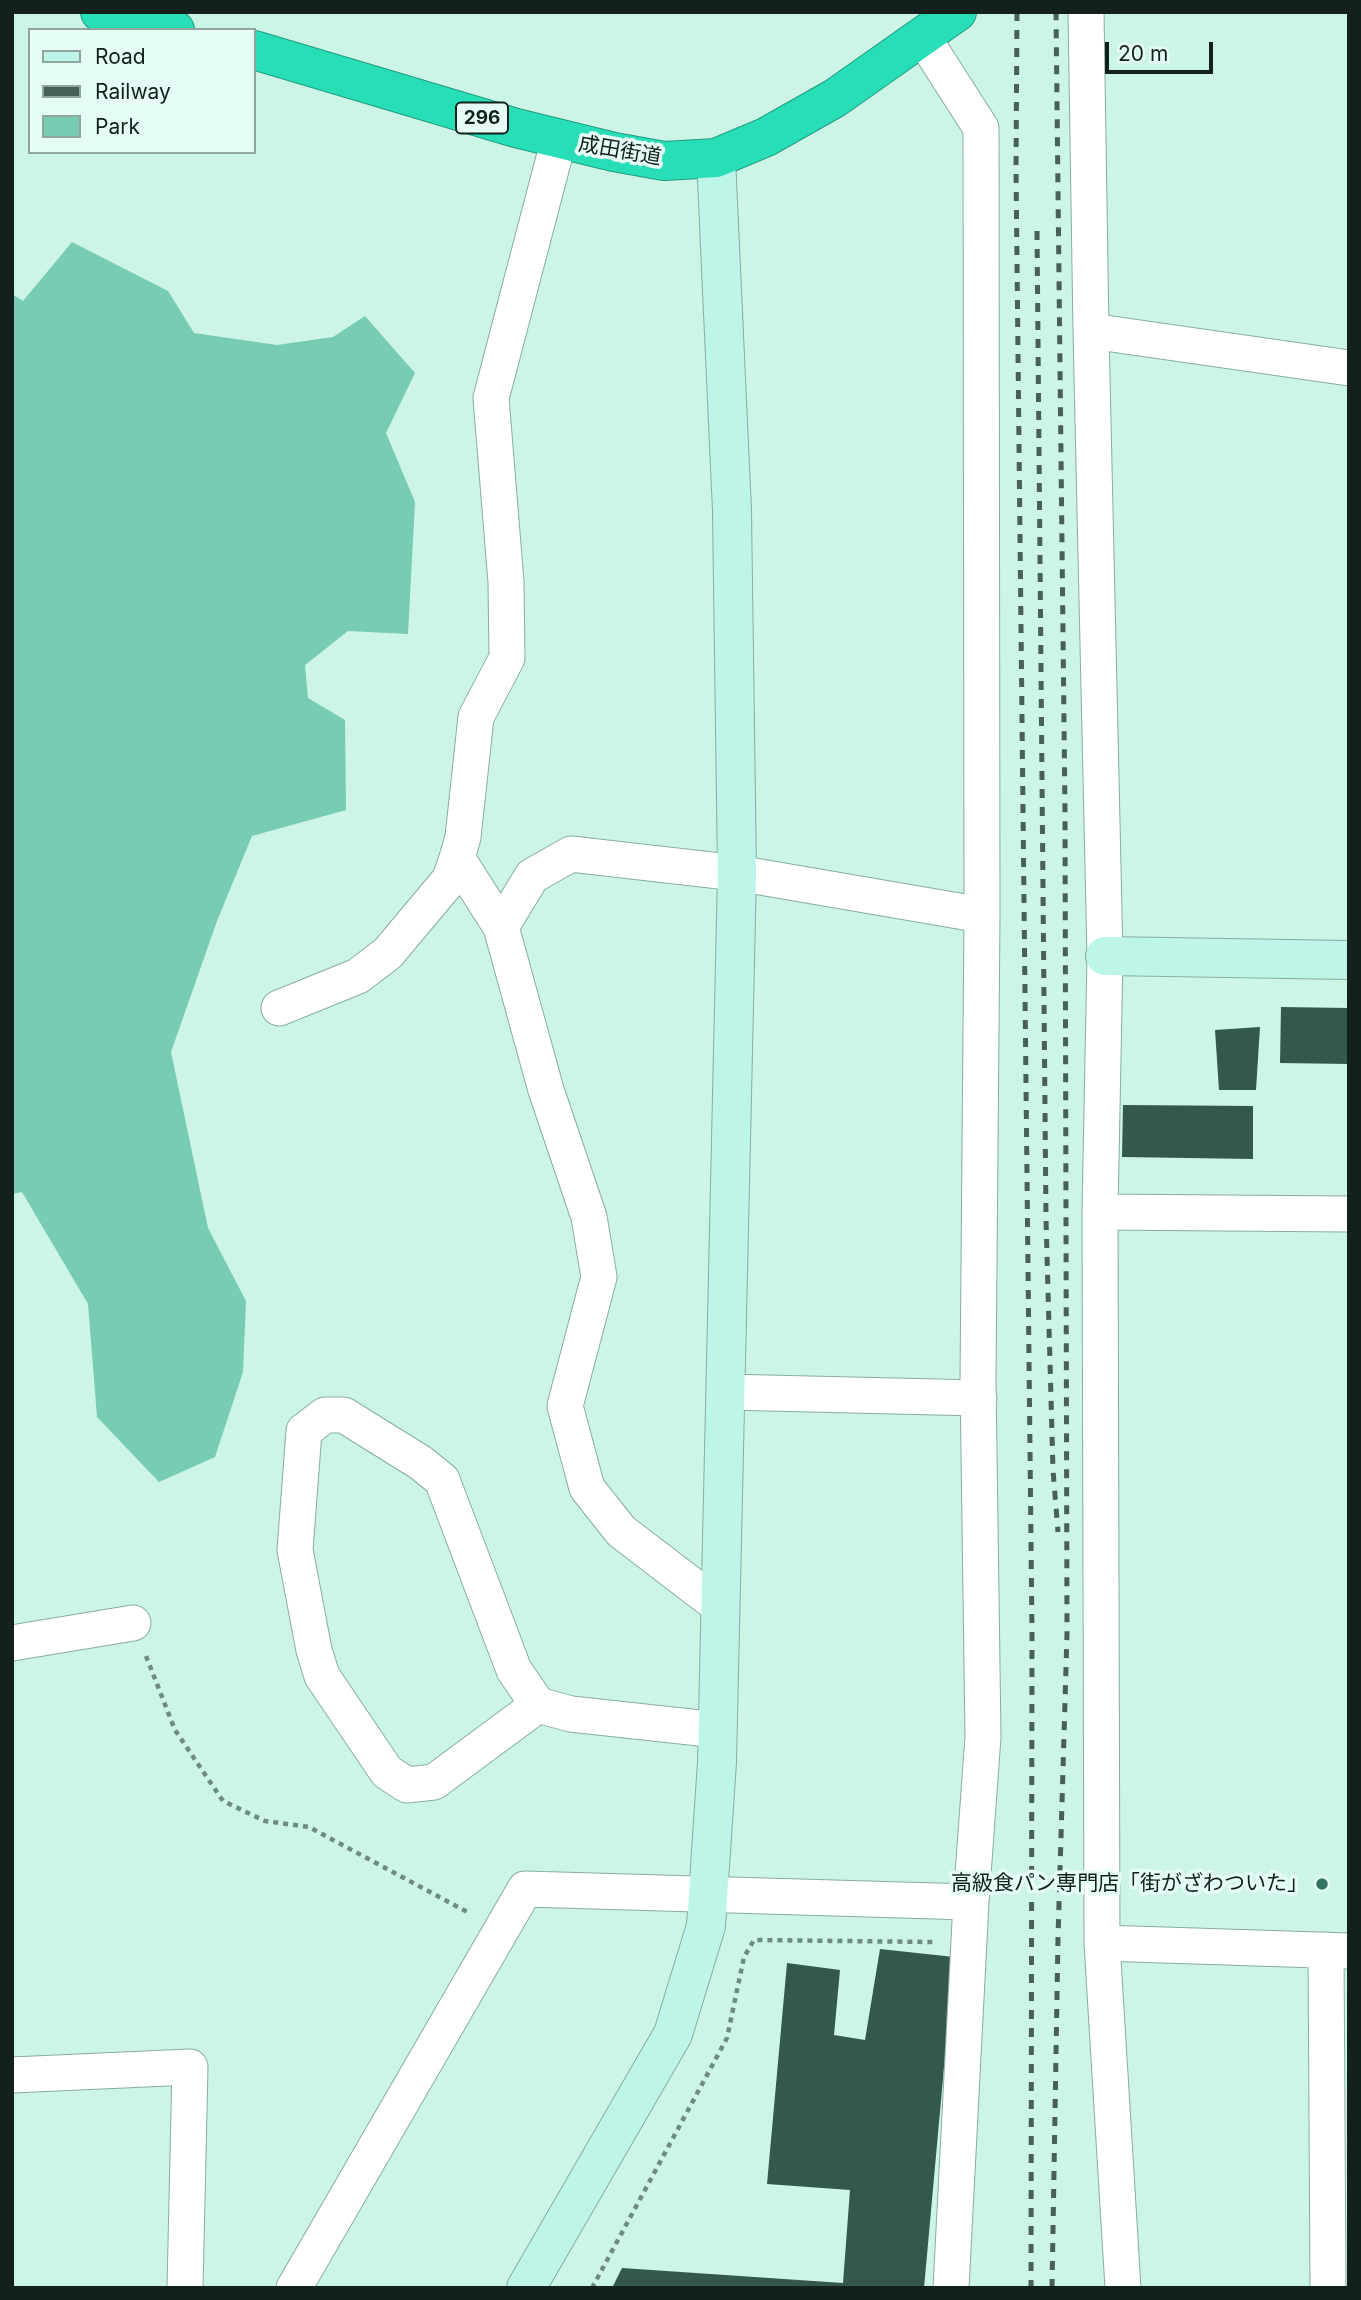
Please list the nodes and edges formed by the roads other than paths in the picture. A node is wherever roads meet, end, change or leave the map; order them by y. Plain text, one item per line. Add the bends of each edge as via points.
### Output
1 (100, 12) edge
2 (957, 12) edge
3 (1086, 12) edge
4 (167, 28) edge
5 (922, 36) junction
6 (256, 51) edge
7 (559, 139) junction
8 (716, 158) junction
9 (1091, 331) junction
10 (1349, 368) edge
11 (457, 858) junction
12 (737, 873) junction
13 (982, 915) junction
14 (501, 926) junction
15 (1105, 956) junction
16 (1349, 960) edge
17 (279, 1008) dead end
18 (1100, 1212) junction
19 (1349, 1214) edge
20 (725, 1392) junction
21 (979, 1398) junction
22 (719, 1605) junction
23 (133, 1623) road end
24 (12, 1643) edge
25 (538, 1705) junction
26 (718, 1730) junction
27 (708, 1894) junction
28 (971, 1902) junction
29 (1102, 1943) junction
30 (1337, 1950) edge
31 (12, 2076) edge
32 (185, 2288) edge
33 (294, 2288) edge
34 (526, 2288) edge
35 (951, 2288) edge
36 (1123, 2288) edge
37 (1328, 2288) edge

1 - 4 highway
2 - 5 highway, 成田街道 / 296
3 - 9 street
5 - 8 highway, 成田街道 / 296 via 835,98 766,137
5 - 13 street via 981,128
6 - 7 highway, 成田街道 / 296
7 - 8 highway, 成田街道 / 296 via 664,161
7 - 11 street via 491,398 506,583 507,658 476,717
8 - 12 street via 732,511
9 - 10 street
9 - 15 street
11 - 14 street
11 - 17 street via 450,879 388,953 358,976
12 - 13 street
12 - 14 street via 571,854 532,876
12 - 20 street
13 - 21 street
14 - 22 street via 546,1090 589,1217 599,1277 565,1406 587,1488 621,1531
15 - 16 street
15 - 18 street
18 - 19 street
18 - 29 street
20 - 21 street
20 - 22 street
21 - 28 street via 983,1737
22 - 26 street
23 - 24 street
25 - 25 street via 514,1670 442,1480 344,1415 325,1415 304,1431 295,1550 314,1650 323,1676 387,1772 407,1785 434,1782
25 - 26 street via 571,1714
26 - 27 street
27 - 28 street
27 - 33 street via 525,1889
27 - 34 street via 706,1926 673,2034
28 - 35 street
29 - 30 street
29 - 36 street
30 - 37 street
31 - 32 street via 190,2067

